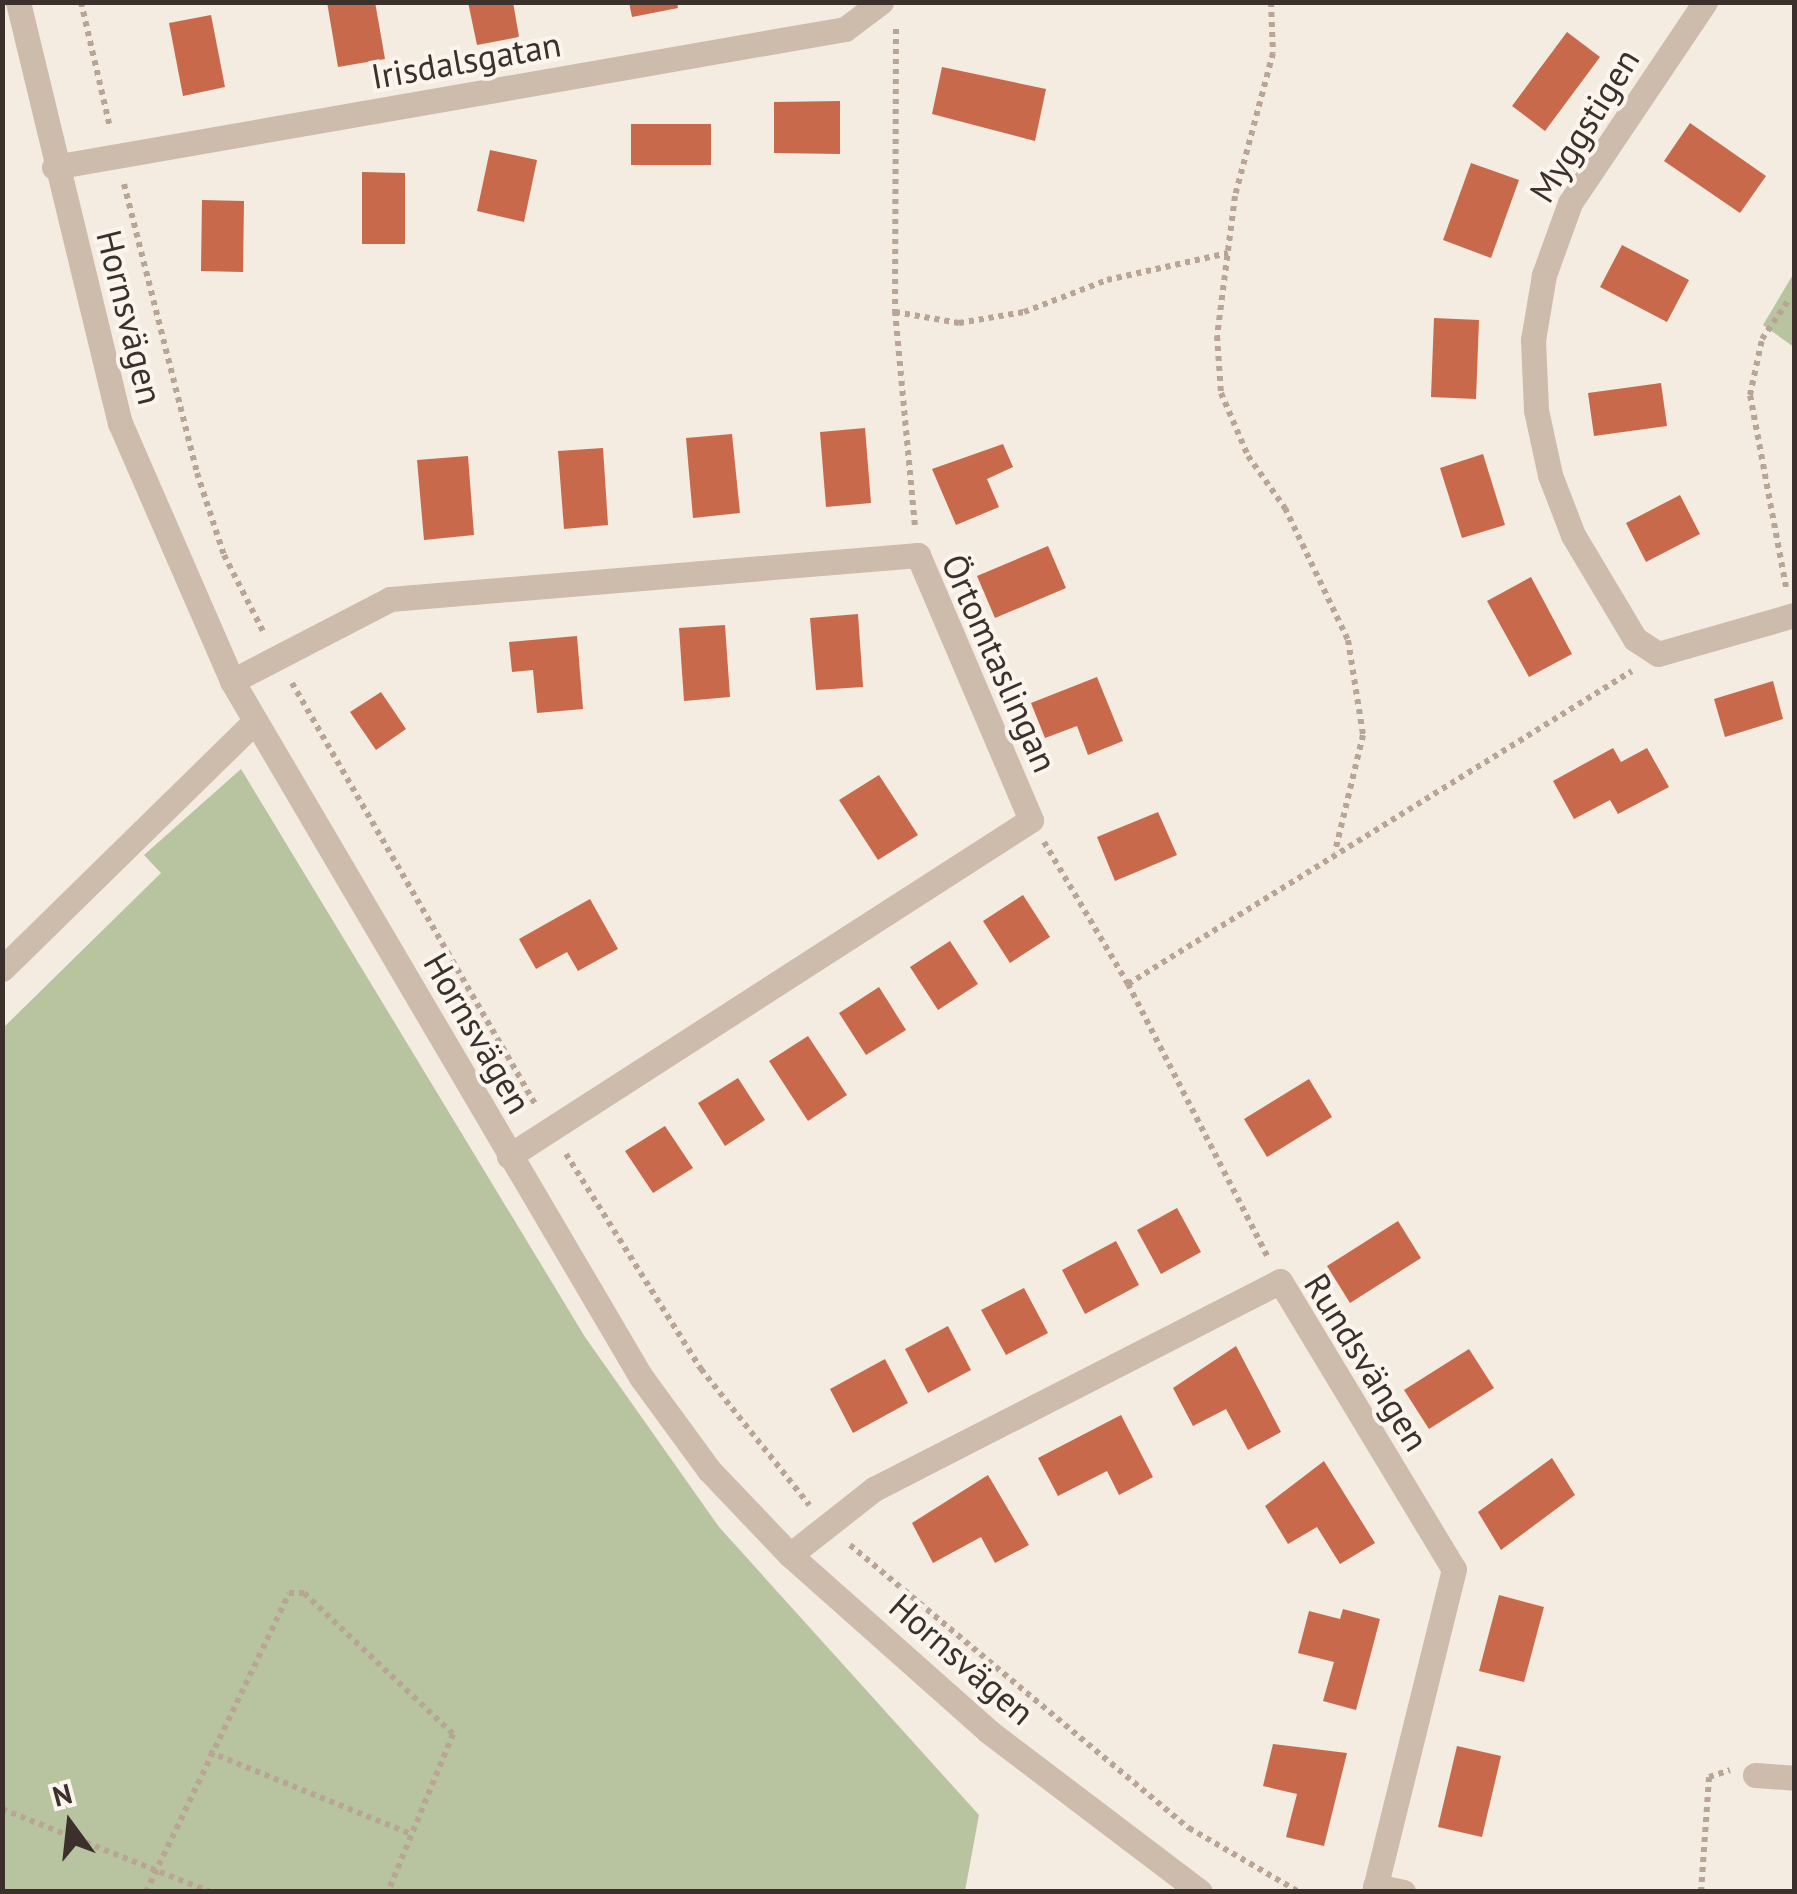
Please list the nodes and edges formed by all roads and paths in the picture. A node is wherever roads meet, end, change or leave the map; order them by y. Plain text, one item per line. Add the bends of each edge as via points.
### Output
1 (18, 2) edge
2 (81, 2) edge
3 (1272, 2) edge
4 (1706, 2) edge
5 (889, 12) edge
6 (117, 156) junction
7 (54, 167) junction
8 (1228, 253) junction
9 (1790, 298) dead end
10 (895, 312) junction
11 (918, 556) junction
12 (1793, 615) edge
13 (1658, 654) junction
14 (278, 657) junction
15 (232, 681) junction
16 (254, 722) junction
17 (1032, 820) junction
18 (1335, 852) junction
19 (2, 969) edge
20 (1128, 984) junction
21 (550, 1129) junction
22 (509, 1156) junction
23 (1280, 1281) junction
24 (828, 1525) junction
25 (790, 1555) junction
26 (209, 1752) junction
27 (1755, 1775) joint
28 (1794, 1778) edge
29 (2, 1809) edge
30 (412, 1834) junction
31 (155, 1869) junction
32 (1374, 1889) edge
33 (146, 1892) edge
34 (211, 1892) edge
35 (388, 1892) edge
36 (1200, 1892) edge
37 (1299, 1892) edge
38 (1403, 1892) edge
39 (1701, 1892) edge

1 - 7 street, Hornsvägen
2 - 6 path
3 - 8 path via 1272,53 1246,145
4 - 13 street, Myggstigen via 1570,203 1544,274 1533,340 1536,410 1573,535 1616,616
5 - 6 street, Irisdalsgatan via 845,29
5 - 10 path
6 - 7 street, Irisdalsgatan
6 - 14 path via 196,473 243,598
7 - 15 street, Hornsvägen via 120,423
8 - 10 path via 1107,280 991,318 958,323
8 - 18 path via 1217,336 1221,393 1248,456 1322,578 1348,640 1359,693 1362,735
9 - 12 path via 1762,339 1750,395
10 - 11 path
11 - 14 street, Örtomtaslingan via 390,599
11 - 17 street, Örtomtaslingan
12 - 13 street
13 - 18 path
14 - 15 street, Örtomtaslingan
14 - 21 path
15 - 16 street, Hornsvägen
16 - 19 street
16 - 22 street, Hornsvägen
17 - 20 path
17 - 21 street, Örtomtaslingan
18 - 20 path
20 - 23 path
21 - 22 street, Örtomtaslingan
21 - 24 path via 701,1369
22 - 25 street, Hornsvägen via 641,1377 709,1470
23 - 24 street, Rundsvängen via 874,1489
23 - 32 street, Rundsvängen via 1454,1568
24 - 25 street, Rundsvängen
24 - 37 path via 1189,1828
25 - 36 street, Hornsvägen via 988,1731
26 - 30 path
26 - 30 path via 289,1593 304,1593 452,1734
26 - 31 path
27 - 28 street
27 - 39 path via 1722,1768 1709,1776
29 - 31 path
30 - 35 path
31 - 33 path
31 - 34 path
32 - 38 street

